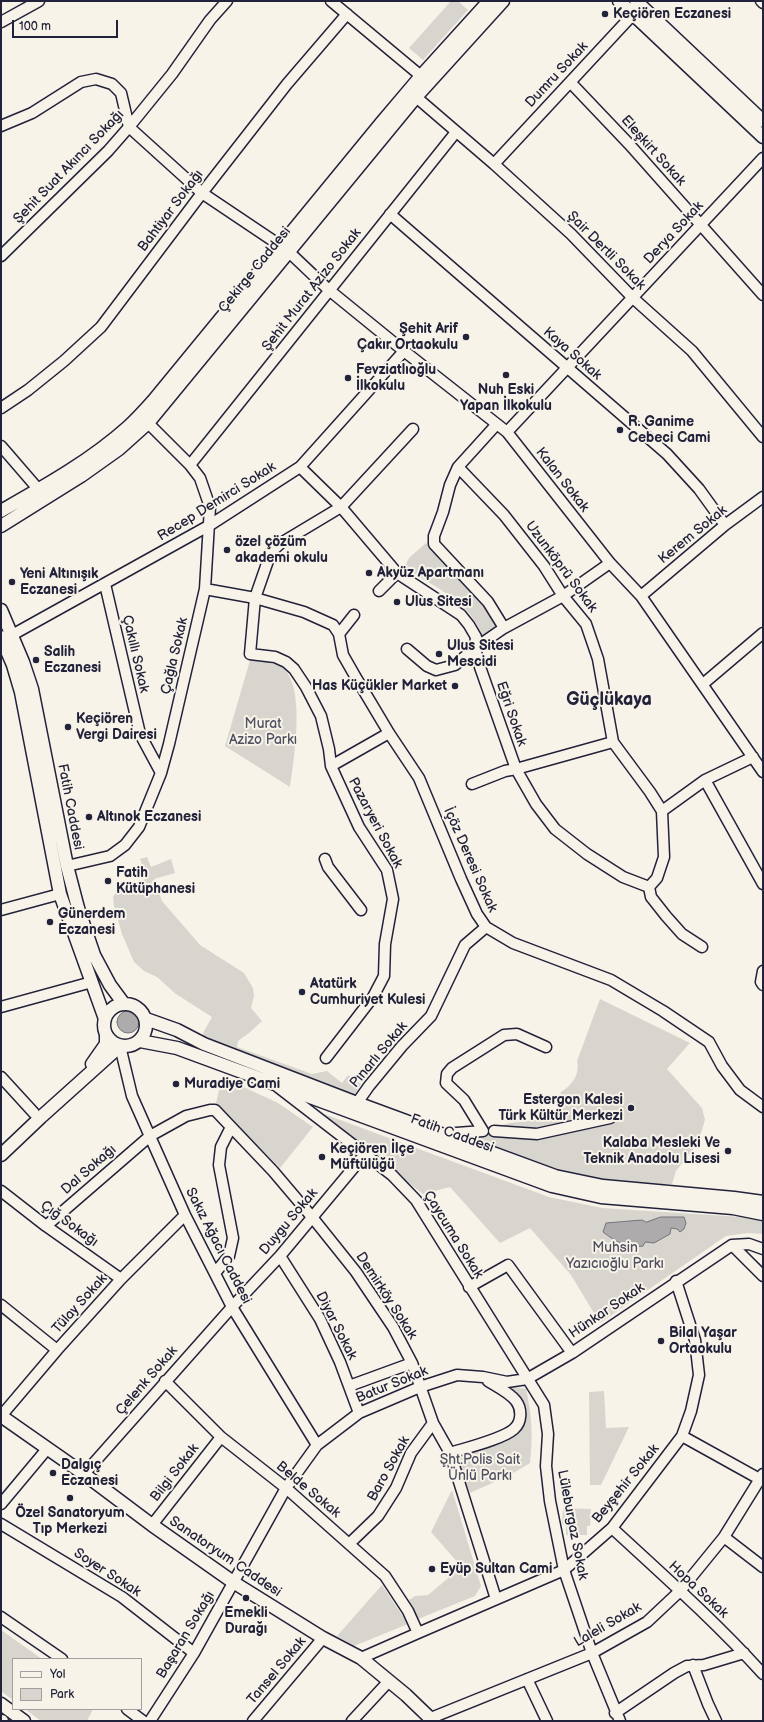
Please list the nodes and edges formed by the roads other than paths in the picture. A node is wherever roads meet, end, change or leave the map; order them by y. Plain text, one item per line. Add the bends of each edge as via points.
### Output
1 (39, 1) edge
2 (227, 1) edge
3 (331, 1) edge
4 (488, 1) edge
5 (503, 1) edge
6 (619, 1) edge
7 (761, 1) edge
8 (763, 3) edge
9 (636, 7) edge
10 (347, 14) junction
11 (1, 22) edge
12 (421, 76) junction
13 (570, 82) junction
14 (416, 97) junction
15 (763, 122) edge
16 (1, 126) edge
17 (129, 127) junction
18 (456, 132) junction
19 (763, 137) edge
20 (763, 158) edge
21 (494, 164) junction
22 (202, 193) junction
23 (390, 214) junction
24 (701, 225) junction
25 (285, 249) junction
26 (1, 256) edge
27 (329, 290) junction
28 (763, 295) edge
29 (633, 298) junction
30 (404, 351) junction
31 (567, 368) junction
32 (1, 408) edge
33 (148, 423) junction
34 (496, 425) junction
35 (413, 429) dead end
36 (507, 432) junction
37 (763, 437) edge
38 (1, 446) edge
39 (190, 465) junction
40 (300, 467) junction
41 (458, 467) junction
42 (39, 490) junction
43 (763, 497) edge
44 (341, 507) junction
45 (1, 511) edge
46 (210, 525) junction
47 (725, 525) junction
48 (1, 526) edge
49 (610, 563) junction
50 (397, 573) junction
51 (105, 584) junction
52 (205, 589) junction
53 (380, 592) dead end
54 (563, 596) junction
55 (641, 596) junction
56 (255, 598) junction
57 (1, 610) edge
58 (354, 615) dead end
59 (504, 628) junction
60 (763, 633) edge
61 (339, 634) junction
62 (4, 638) edge
63 (475, 648) junction
64 (407, 649) dead end
65 (703, 684) junction
66 (389, 733) junction
67 (612, 742) junction
68 (753, 757) junction
69 (331, 766) junction
70 (516, 769) junction
71 (763, 772) edge
72 (161, 773) junction
73 (705, 780) junction
74 (472, 784) dead end
75 (662, 811) junction
76 (325, 859) dead end
77 (67, 866) junction
78 (763, 884) edge
79 (649, 887) junction
80 (60, 894) junction
81 (1, 910) edge
82 (361, 910) dead end
83 (486, 927) junction
84 (702, 947) dead end
85 (763, 971) edge
86 (92, 982) junction
87 (763, 985) edge
88 (124, 1004) junction
89 (1, 1007) edge
90 (105, 1019) junction
91 (146, 1019) junction
92 (106, 1034) junction
93 (140, 1041) junction
94 (120, 1046) junction
95 (546, 1047) dead end
96 (326, 1058) dead end
97 (1, 1077) edge
98 (274, 1084) junction
99 (358, 1103) junction
100 (763, 1107) edge
101 (34, 1113) junction
102 (610, 1118) dead end
103 (231, 1127) junction
104 (494, 1131) dead end
105 (443, 1134) junction
106 (150, 1136) junction
107 (1, 1145) edge
108 (365, 1154) junction
109 (1, 1155) edge
110 (1, 1191) edge
111 (763, 1202) edge
112 (763, 1214) edge
113 (185, 1215) junction
114 (312, 1217) junction
115 (46, 1226) junction
116 (732, 1245) junction
117 (763, 1249) edge
118 (280, 1256) junction
119 (215, 1273) junction
120 (763, 1276) edge
121 (121, 1279) junction
122 (676, 1281) junction
123 (469, 1287) junction
124 (1, 1305) edge
125 (232, 1307) junction
126 (57, 1350) junction
127 (572, 1352) junction
128 (412, 1363) junction
129 (483, 1378) junction
130 (527, 1380) junction
131 (165, 1381) junction
132 (349, 1386) junction
133 (420, 1387) junction
134 (358, 1413) junction
135 (1, 1416) edge
136 (433, 1423) junction
137 (682, 1436) junction
138 (221, 1437) junction
139 (317, 1446) junction
140 (47, 1449) junction
141 (450, 1453) junction
142 (84, 1474) junction
143 (762, 1478) edge
144 (286, 1488) junction
145 (1, 1504) edge
146 (1, 1524) edge
147 (152, 1525) junction
148 (612, 1528) junction
149 (724, 1537) junction
150 (350, 1543) junction
151 (763, 1567) edge
152 (564, 1570) junction
153 (233, 1582) junction
154 (680, 1591) junction
155 (496, 1599) junction
156 (1, 1617) edge
157 (418, 1632) junction
158 (323, 1638) junction
159 (194, 1653) junction
160 (592, 1653) junction
161 (744, 1653) junction
162 (61, 1658) edge
163 (361, 1658) junction
164 (693, 1666) junction
165 (763, 1674) edge
166 (527, 1679) junction
167 (389, 1681) junction
168 (1, 1704) edge
169 (128, 1710) edge
170 (618, 1717) edge
171 (432, 1720) edge
172 (24, 1721) edge
173 (143, 1721) edge
174 (150, 1721) edge
175 (253, 1721) edge
176 (352, 1721) edge
177 (547, 1721) edge
178 (716, 1721) edge

1 - 11 street
2 - 17 street, Şehit Suat Akıncı Sokağı
3 - 10 street
4 - 12 main road, Çekirge Caddesi
5 - 14 main road, Çekirge Caddesi
6 - 9 main road
7 - 8 street
9 - 13 street, Dumru Sokak
9 - 15 main road
9 - 19 main road
10 - 12 street
10 - 22 street, Bahtiyar Sokağı via 287,84
12 - 25 main road, Çekirge Caddesi
13 - 21 street, Dumru Sokak
13 - 24 street, Eleşkirt Sokak
14 - 18 street, Şair Dertli Sokak
14 - 25 main road, Çekirge Caddesi
16 - 17 street via 32,113 81,82 96,79 112,84 121,93
17 - 22 street, Kalan Sokak
17 - 26 street, Şehit Suat Akıncı Sokağı
18 - 21 street, Şair Dertli Sokak
18 - 23 street, Şehit Murat Azizo Sokak
20 - 24 street, Derya Sokak
21 - 29 street, Şair Dertli Sokak via 570,234
22 - 25 street, Kalan Sokak
22 - 32 street, Bahtiyar Sokağı via 101,327 64,361
23 - 27 street, Şehit Murat Azizo Sokak
23 - 31 street, Kaya Sokak
24 - 28 street, Eleşkirt Sokak
24 - 29 street, Derya Sokak
25 - 27 street, Kalan Sokak
25 - 33 main road, Çekirge Caddesi
25 - 42 main road, Çekirge Caddesi via 128,427 73,469
27 - 30 street, Kalan Sokak
27 - 39 street, Şehit Murat Azizo Sokak
29 - 31 street, Derya Sokak
29 - 37 street, Şair Dertli Sokak via 692,351
30 - 34 street, Kalan Sokak
30 - 40 street, Recep Demirci Sokak
31 - 36 street, Derya Sokak
31 - 47 street, Kaya Sokak via 667,454 699,489
33 - 39 street, Çağla Sokak
33 - 48 main road, Çekirge Caddesi via 119,449 88,471
34 - 36 street, Kalan Sokak
34 - 41 street
35 - 44 street, Pazaryeri Sokak
36 - 49 street, Kalan Sokak
38 - 42 street
39 - 46 street, Çağla Sokak via 200,478 210,507
40 - 44 street, Eğri Sokak
40 - 46 street, Recep Demirci Sokak
41 - 54 street, Uzunköprü Sokak via 504,515 544,566
41 - 59 street via 434,536 434,544 488,602
42 - 45 main road, Çekirge Caddesi
43 - 47 street, Kerem Sokak
44 - 50 street, Eğri Sokak
44 - 56 street, Pazaryeri Sokak via 281,543 271,552
46 - 51 street, Recep Demirci Sokak
46 - 52 street, Çağla Sokak
47 - 55 street, Kerem Sokak
49 - 54 street
49 - 55 street, Kalan Sokak
50 - 53 street
50 - 63 street, Eğri Sokak via 461,615 476,637
51 - 62 street, Recep Demirci Sokak
51 - 72 street, Çakıllı Sokak via 140,734
52 - 56 street
52 - 72 street, Çağla Sokak
54 - 59 street
54 - 67 street, Uzunköprü Sokak via 586,624 598,659
55 - 65 street, Kalan Sokak
56 - 61 street via 304,612 333,625
56 - 69 street, Pazaryeri Sokak via 250,654 275,657 294,669 322,716
57 - 62 main road, Fatih Caddesi
58 - 61 street
59 - 63 street
60 - 65 street
61 - 66 street, İçöz Deresi Sokak via 343,655
62 - 77 main road, Fatih Caddesi via 23,662 32,689
62 - 80 main road, Fatih Caddesi via 21,692
63 - 64 street via 455,666 436,670 427,666
63 - 70 street, Eğri Sokak
65 - 68 street, Kalan Sokak
66 - 69 street
66 - 83 street, İçöz Deresi Sokak via 419,778 477,914
67 - 70 street
67 - 75 street, Uzunköprü Sokak
68 - 71 street, Kalan Sokak
68 - 73 street
69 - 96 street, Pazaryeri Sokak via 359,827 387,870 393,898 385,944 384,976 373,997
70 - 74 street
70 - 79 street, Eğri Sokak via 536,804 555,829 622,877
72 - 77 street, Çağla Sokak via 140,827 125,845 110,856
73 - 75 street
73 - 78 street
75 - 79 street, Uzunköprü Sokak via 664,857 657,878
76 - 82 street via 328,867
77 - 88 main road, Fatih Caddesi via 94,955 110,985
79 - 84 street via 651,897 666,916 682,934
80 - 81 street
80 - 86 main road, Fatih Caddesi
83 - 99 street, Pınarlı Sokak via 465,945 431,1016 402,1046
83 - 100 street, İçöz Deresi Sokak via 513,943 611,980 663,1011 709,1042 722,1066 740,1090
85 - 87 street
86 - 89 street
86 - 90 main road, Fatih Caddesi
88 - 90 main road via 112,1008
88 - 91 main road via 138,1008
90 - 92 main road
91 - 93 main road via 146,1031
91 - 99 main road, Fatih Caddesi
92 - 94 main road via 111,1041
92 - 101 main road via 106,1044 92,1064
93 - 94 main road via 127,1047
93 - 98 main road, Fatih Caddesi via 177,1048
94 - 106 street, Sakız Ağacı Caddesi via 132,1096
94 - 109 main road
95 - 105 street via 517,1034 504,1035 452,1068 447,1074 446,1083 464,1100 483,1131
97 - 101 street
98 - 108 street, Çaycuma Sokak
98 - 112 main road, Fatih Caddesi via 552,1186 601,1197 733,1208
99 - 105 main road, Fatih Caddesi
101 - 107 main road
102 - 104 street via 538,1134
103 - 106 street, Demirköy Sokak via 215,1110 210,1110 186,1116
103 - 114 street, Demirköy Sokak via 274,1171
103 - 119 street via 221,1147 219,1165 233,1238 229,1256
105 - 111 main road, Fatih Caddesi via 555,1176 603,1186
106 - 113 street, Sakız Ağacı Caddesi
106 - 115 street, Dal Sokağı
108 - 114 street, Duygu Sokak
108 - 123 street, Çaycuma Sokak via 392,1175 416,1200
110 - 115 street, Çığ Sokağı
113 - 119 street, Sakız Ağacı Caddesi
113 - 121 street, Tülay Sokak
114 - 118 street, Duygu Sokak
114 - 128 street, Demirköy Sokak via 356,1272 393,1327
115 - 121 street, Çığ Sokağı
116 - 117 street via 749,1244
116 - 120 street
116 - 122 street, Hünkar Sokak
118 - 125 street, Duygu Sokak
118 - 132 street, Diyar Sokak via 320,1319
119 - 125 street, Sakız Ağacı Caddesi
121 - 126 street, Tülay Sokak
122 - 127 street, Hünkar Sokak
122 - 137 street, Beyşehir Sokak via 695,1340 698,1375 691,1411
123 - 127 street, Hünkar Sokak via 508,1265
123 - 130 street, Çaycuma Sokak
124 - 126 street
125 - 131 street, Çelenk Sokak
125 - 139 street, Sakız Ağacı Caddesi
126 - 135 street, Tülay Sokak
127 - 130 street, Hünkar Sokak
128 - 132 street
128 - 133 street, Demirköy Sokak
129 - 130 street, Hünkar Sokak via 506,1382
129 - 133 street, Batur Sokak via 457,1375
129 - 141 street, Batur Sokak via 515,1399 521,1409 520,1420 515,1428 506,1434
130 - 152 street, Lüleburgaz Sokak via 544,1405 548,1434 546,1466 550,1501
131 - 138 street, Belde Sokak
131 - 142 street, Çelenk Sokak
132 - 134 street, Diyar Sokak
133 - 134 street, Batur Sokak
133 - 136 street, Demirköy Sokak
134 - 139 street, Batur Sokak
135 - 140 main road, Sanatoryum Caddesi
136 - 141 street, Demirköy Sokak
136 - 150 street, Baro Sokak via 411,1453 396,1488 378,1516
137 - 143 street
137 - 148 street, Beyşehir Sokak
138 - 144 street, Belde Sokak
138 - 147 street, Bilgi Sokak
139 - 144 street, Batur Sokak
140 - 142 main road, Sanatoryum Caddesi
140 - 145 street
141 - 155 street, Demirköy Sokak
142 - 147 main road, Sanatoryum Caddesi
143 - 149 street, Laleli Sokak
144 - 150 street, Belde Sokak
144 - 153 street, Batur Sokak
146 - 159 street, Soyer Sokak via 122,1597
147 - 153 main road, Sanatoryum Caddesi
148 - 152 street, Beyşehir Sokak
148 - 154 street, Hopa Sokak
149 - 151 street
149 - 154 street, Laleli Sokak
150 - 157 street, Belde Sokak via 385,1576 408,1611
152 - 155 street, Beyşehir Sokak
152 - 160 street, Lüleburgaz Sokak
153 - 158 main road, Sanatoryum Caddesi
153 - 159 street, Başaran Sokağı
154 - 160 street, Laleli Sokak via 647,1622
154 - 161 street, Hopa Sokak
155 - 157 street, Beyşehir Sokak
156 - 162 street
157 - 163 street, Beyşehir Sokak
158 - 163 main road, Sanatoryum Caddesi
158 - 175 street, Tansel Sokak
159 - 174 street, Başaran Sokağı
160 - 166 street, Laleli Sokak
160 - 170 street, Lüleburgaz Sokak
161 - 164 street
161 - 165 street, Hopa Sokak
163 - 167 main road, Sanatoryum Caddesi
164 - 170 street via 687,1666 674,1673
164 - 178 street
166 - 171 street, Laleli Sokak
166 - 177 street
167 - 171 main road, Sanatoryum Caddesi
167 - 176 street
168 - 172 main road
169 - 173 street

